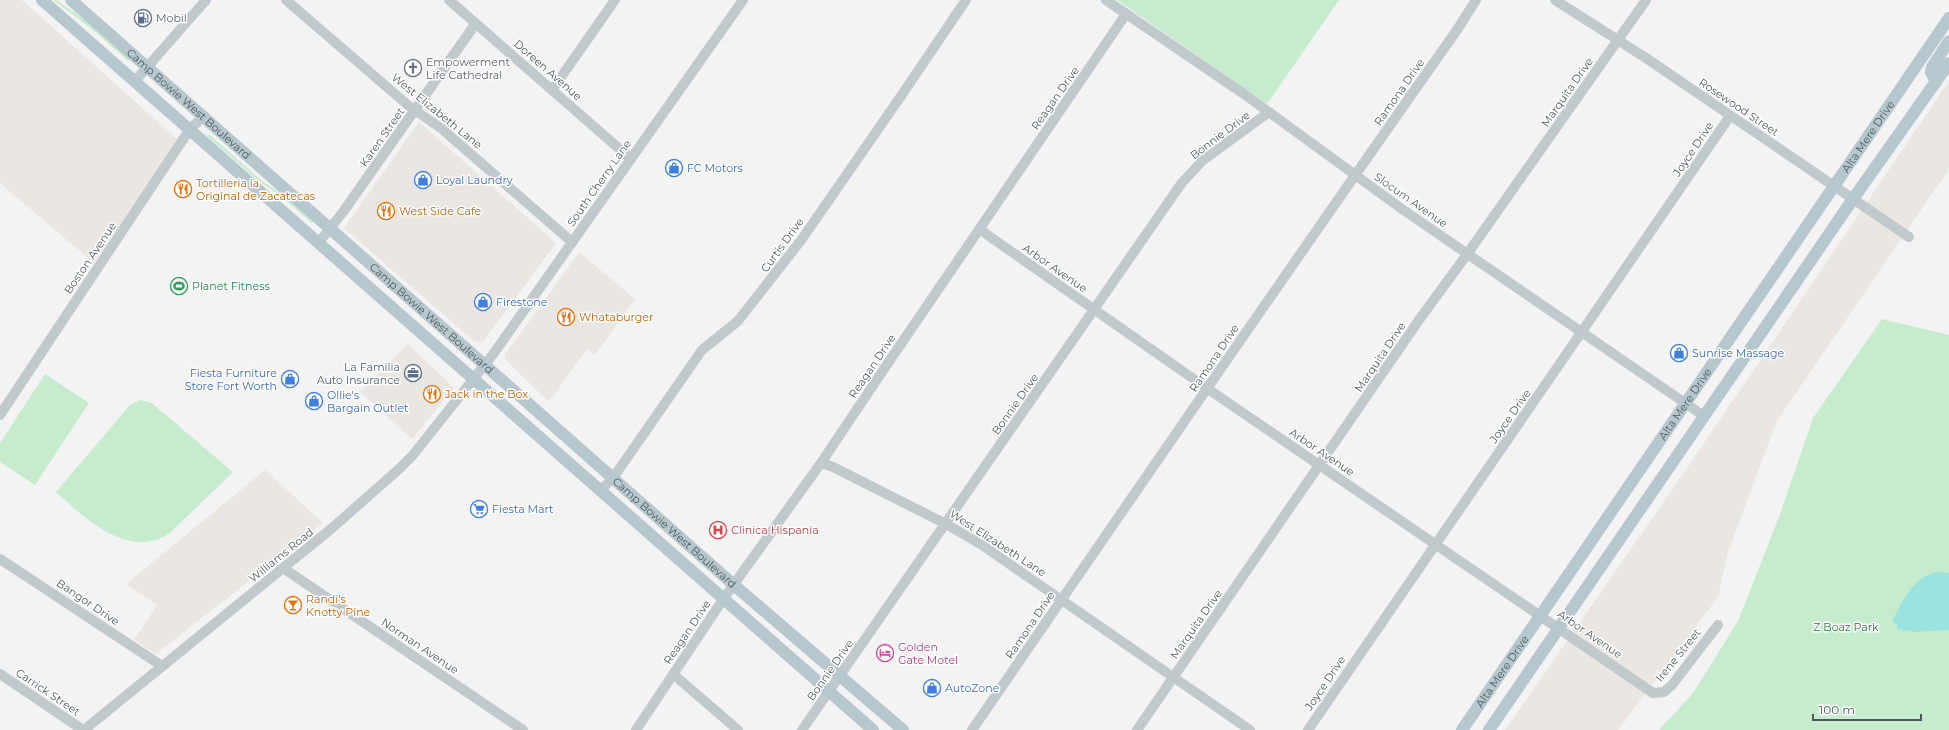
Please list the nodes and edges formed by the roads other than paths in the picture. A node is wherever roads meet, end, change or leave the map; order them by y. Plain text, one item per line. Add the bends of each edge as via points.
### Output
1 (42, 0) edge
2 (71, 0) edge
3 (206, 0) edge
4 (286, 0) edge
5 (449, 0) edge
6 (743, 0) edge
7 (966, 0) edge
8 (1106, 0) edge
9 (1476, 0) edge
10 (1555, 0) edge
11 (1646, 0) edge
12 (610, 2) edge
13 (1126, 14) junction
14 (1948, 23) edge
15 (476, 24) junction
16 (1617, 41) junction
17 (1949, 41) edge
18 (1949, 63) edge
19 (147, 67) junction
20 (135, 81) junction
21 (1936, 82) junction
22 (552, 90) junction
23 (416, 110) junction
24 (1270, 112) junction
25 (204, 116) junction
26 (1730, 116) junction
27 (190, 129) junction
28 (631, 159) junction
29 (1354, 175) junction
30 (1834, 186) junction
31 (1853, 199) junction
32 (331, 228) junction
33 (979, 229) junction
34 (1909, 237) dead end
35 (319, 242) junction
36 (572, 242) junction
37 (1468, 253) junction
38 (1095, 310) junction
39 (1582, 333) junction
40 (486, 365) junction
41 (473, 379) junction
42 (1208, 389) junction
43 (1686, 404) junction
44 (0, 415) edge
45 (1704, 416) junction
46 (821, 463) junction
47 (1321, 465) junction
48 (613, 478) junction
49 (601, 490) junction
50 (946, 524) junction
51 (1436, 543) junction
52 (0, 559) edge
53 (283, 568) junction
54 (734, 585) junction
55 (724, 598) junction
56 (1062, 599) junction
57 (1541, 615) junction
58 (1718, 625) dead end
59 (1559, 628) junction
60 (162, 666) junction
61 (0, 674) edge
62 (673, 674) junction
63 (841, 676) junction
64 (1174, 677) junction
65 (829, 692) junction
66 (1653, 692) joint
67 (84, 730) edge
68 (523, 730) edge
69 (636, 730) edge
70 (738, 730) edge
71 (802, 730) edge
72 (873, 730) edge
73 (903, 730) edge
74 (972, 730) edge
75 (1138, 730) edge
76 (1250, 730) edge
77 (1308, 730) edge
78 (1462, 730) edge
79 (1489, 730) edge

1 - 20 main road, Camp Bowie West Boulevard
2 - 19 main road, Camp Bowie West Boulevard
3 - 19 street
4 - 23 street, West Elizabeth Lane
5 - 15 street, Doreen Avenue
6 - 28 street, South Cherry Lane
7 - 48 street, Curtis Drive via 797,245 738,321 702,350
8 - 13 street, Slocum Avenue
9 - 29 street, Ramona Drive
10 - 16 street, Rosewood Street
11 - 16 street, Marquita Drive
12 - 22 street
13 - 24 street, Slocum Avenue
13 - 33 street, Reagan Drive
14 - 30 main road, Alta Mere Drive
15 - 22 street, Doreen Avenue
15 - 23 street, Karen Street via 440,72
16 - 26 street, Rosewood Street
16 - 37 street, Marquita Drive
17 - 21 main road via 1932,67 1931,72
18 - 21 main road, Alta Mere Drive
19 - 20 street
19 - 25 main road, Camp Bowie West Boulevard
20 - 27 main road, Camp Bowie West Boulevard
21 - 31 main road, Alta Mere Drive
22 - 28 street, Doreen Avenue
23 - 32 street, Karen Street
23 - 36 street, West Elizabeth Lane via 442,129
24 - 29 street, Slocum Avenue
24 - 38 street, Bonnie Drive via 1202,161 1181,184
25 - 27 street, Boston Avenue
25 - 32 main road, Camp Bowie West Boulevard
26 - 30 street, Rosewood Street
26 - 39 street, Joyce Drive
27 - 35 main road, Camp Bowie West Boulevard
27 - 44 street, Boston Avenue
28 - 36 street, South Cherry Lane
29 - 37 street, Slocum Avenue
29 - 42 street, Ramona Drive
30 - 31 street, Rosewood Street
30 - 43 main road, Alta Mere Drive
31 - 34 street, Rosewood Street
31 - 45 main road, Alta Mere Drive
32 - 35 street, Karen Street
32 - 40 main road, Camp Bowie West Boulevard
33 - 38 street, Arbor Avenue
33 - 46 street, Reagan Drive
35 - 41 main road, Camp Bowie West Boulevard
36 - 40 street, South Cherry Lane
37 - 39 street, Slocum Avenue
37 - 47 street, Marquita Drive via 1419,320
38 - 42 street, Arbor Avenue
38 - 50 street, Bonnie Drive
39 - 43 street, Slocum Avenue
39 - 51 street, Joyce Drive
40 - 41 street, South Cherry Lane
40 - 48 main road, Camp Bowie West Boulevard
41 - 49 main road, Camp Bowie West Boulevard
41 - 53 street, Williams Road via 399,470
42 - 47 street, Arbor Avenue
42 - 56 street, Ramona Drive
43 - 45 street, Slocum Avenue
43 - 57 main road, Alta Mere Drive
45 - 59 main road, Alta Mere Drive
46 - 50 street, West Elizabeth Lane via 833,466
46 - 54 street, Reagan Drive
47 - 51 street, Arbor Avenue
47 - 64 street, Marquita Drive
48 - 49 street, Curtis Drive
48 - 54 main road, Camp Bowie West Boulevard
49 - 55 main road, Camp Bowie West Boulevard
50 - 56 street, West Elizabeth Lane
50 - 63 street, Bonnie Drive
51 - 57 street, Arbor Avenue
51 - 77 street, Joyce Drive
52 - 60 street, Bangor Drive
53 - 60 street, Williams Road
53 - 68 street, Norman Avenue
54 - 55 street, Reagan Drive
54 - 63 main road, Camp Bowie West Boulevard
55 - 62 street, Reagan Drive
55 - 65 main road, Camp Bowie West Boulevard
56 - 64 street, West Elizabeth Lane
56 - 74 street, Ramona Drive
57 - 59 street, Arbor Avenue
57 - 78 main road, Alta Mere Drive
58 - 66 street, Irene Street via 1672,685 1664,692
59 - 66 street, Arbor Avenue
59 - 79 main road, Alta Mere Drive
60 - 67 street, Williams Road
61 - 67 street, Carrick Street
62 - 69 street, Reagan Drive
62 - 70 street
63 - 65 street, Bonnie Drive
63 - 73 main road, Camp Bowie West Boulevard
64 - 75 street, Marquita Drive
64 - 76 street, West Elizabeth Lane
65 - 71 street, Bonnie Drive
65 - 72 main road, Camp Bowie West Boulevard

